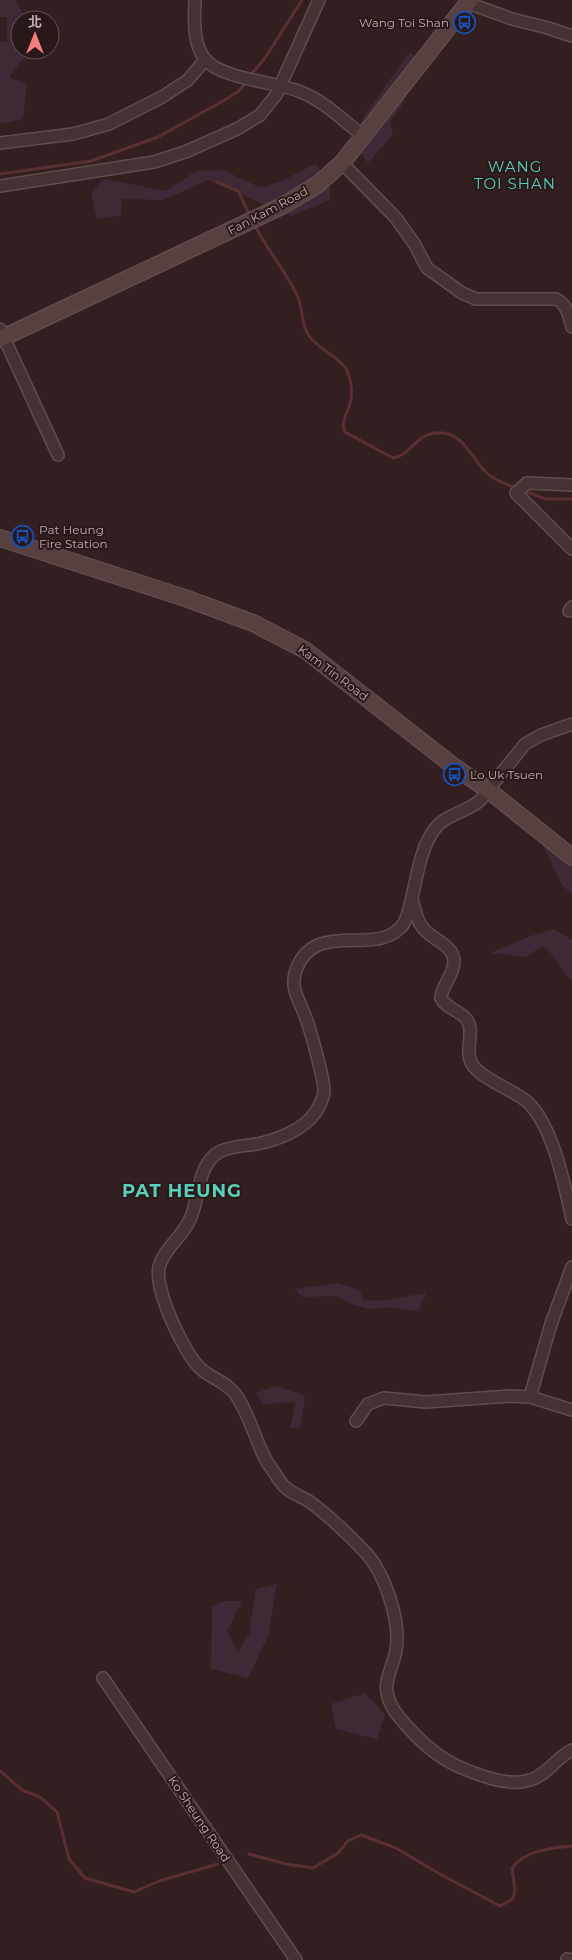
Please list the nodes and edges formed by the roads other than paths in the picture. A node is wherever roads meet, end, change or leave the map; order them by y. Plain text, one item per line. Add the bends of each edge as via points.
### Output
1 (195, 0) edge
2 (319, 0) edge
3 (469, 1) edge
4 (572, 36) edge
5 (205, 60) junction
6 (281, 85) junction
7 (363, 136) junction
8 (0, 144) edge
9 (342, 163) junction
10 (0, 186) edge
11 (572, 327) edge
12 (1, 335) edge
13 (58, 454) dead end
14 (572, 485) edge
15 (0, 538) edge
16 (572, 549) edge
17 (572, 724) edge
18 (488, 790) junction
19 (572, 857) edge
20 (412, 897) junction
21 (572, 1218) edge
22 (572, 1267) edge
23 (530, 1398) junction
24 (572, 1410) edge
25 (356, 1421) dead end
26 (103, 1678) dead end
27 (572, 1750) edge
28 (296, 1960) edge

1 - 5 street via 195,28 198,46
2 - 6 street
3 - 4 street via 504,17
3 - 7 main road, Fan Kam Road
5 - 6 street via 219,70
5 - 8 street via 188,80 162,98 109,124 73,134
6 - 7 street via 312,97
6 - 10 street via 260,115 185,152 141,164
7 - 9 main road, Fan Kam Road
9 - 11 street via 396,218 434,275 476,299 560,300 566,307
9 - 12 main road, Fan Kam Road via 317,185 282,206
12 - 13 street
14 - 16 street via 527,483 516,493
15 - 18 main road, Kam Tin Road via 266,628 305,650
17 - 18 street via 531,739
18 - 19 main road, Kam Tin Road
18 - 20 street via 479,801 446,819 431,833
20 - 21 street via 422,927 453,956 453,968 441,998 447,1006 464,1016 470,1026 468,1050 471,1062 526,1101 540,1119 566,1188
20 - 27 street via 404,922 396,932 380,938 330,941 303,957 294,979 294,990 304,1012 325,1089 318,1110 302,1125 274,1140 233,1147 210,1159 204,1169 191,1219 162,1261 158,1271 159,1284 192,1360 234,1392 265,1459 284,1487 312,1503 361,1548 380,1571 396,1624 397,1639 386,1688 390,1706 410,1730 434,1754 454,1766 500,1781 528,1781 544,1774
22 - 23 street
23 - 24 street
23 - 25 street via 493,1396 426,1402 384,1398 368,1404
26 - 28 street, Ko Sheung Road

